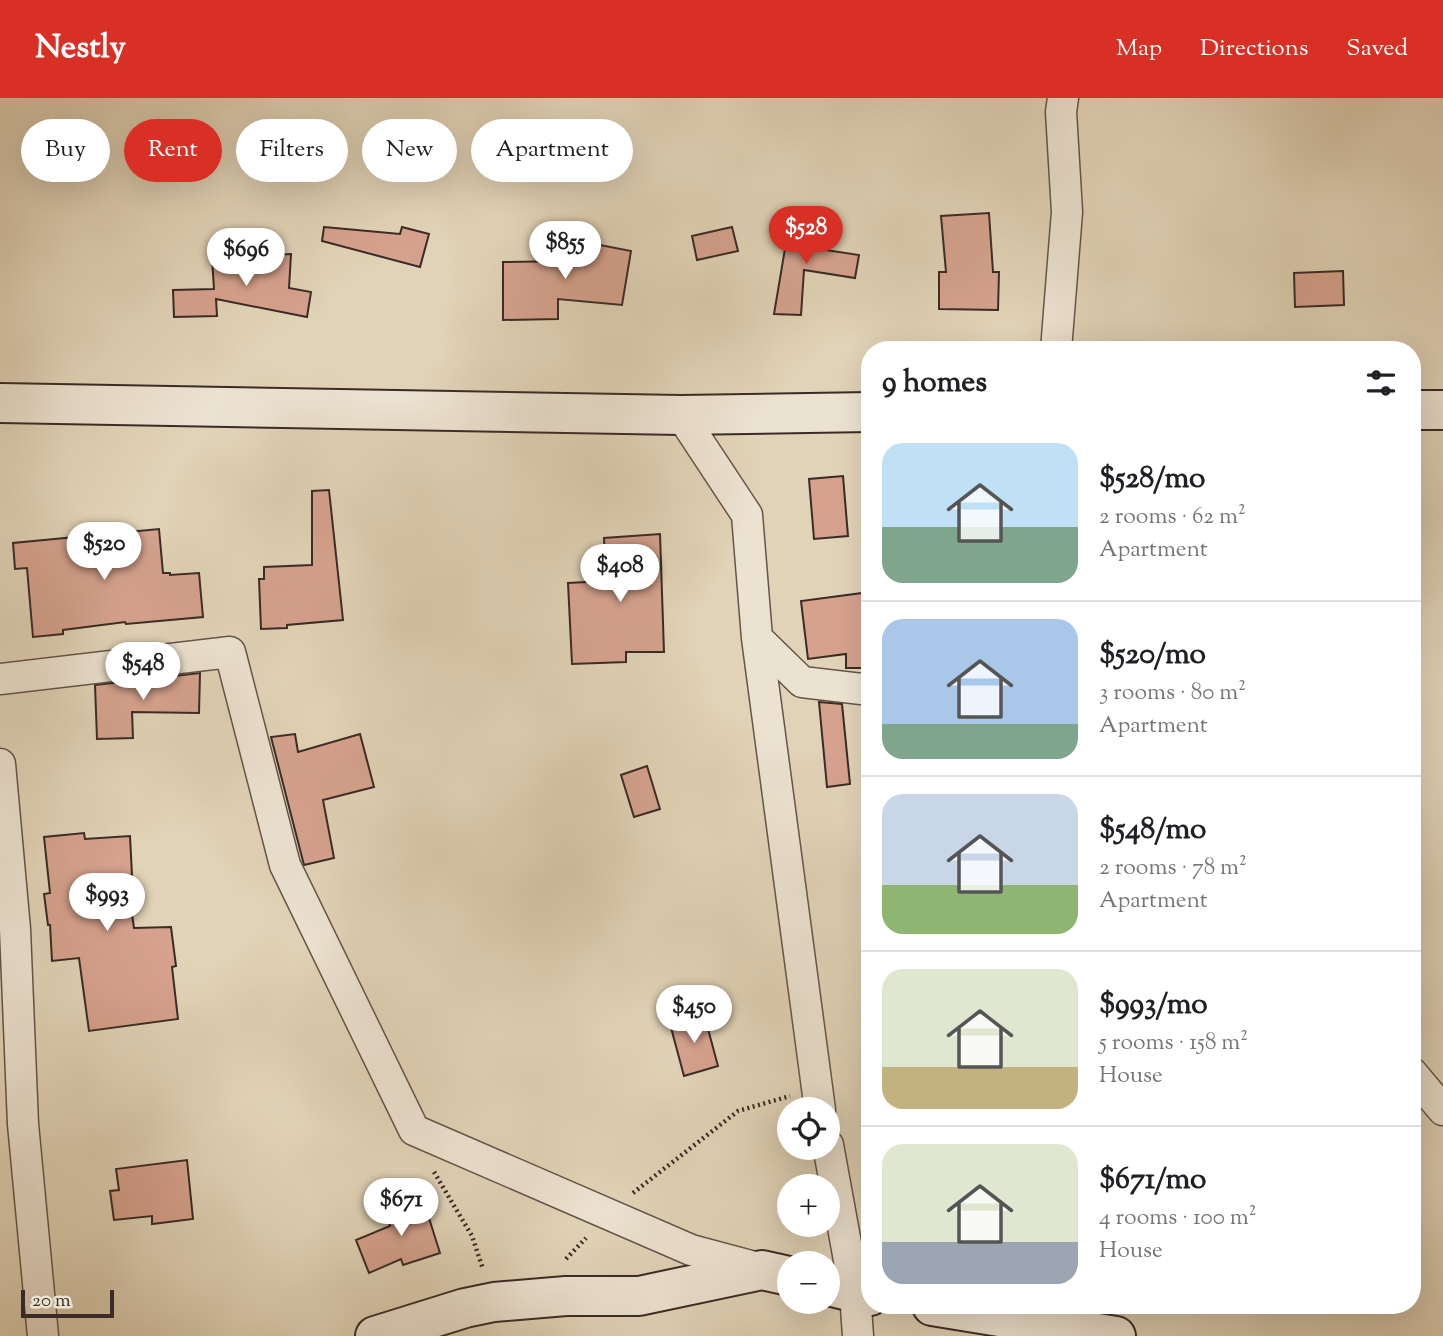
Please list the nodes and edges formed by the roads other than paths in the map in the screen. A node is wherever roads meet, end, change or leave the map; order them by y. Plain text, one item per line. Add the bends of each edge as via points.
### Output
1 (1063, 98) edge
2 (1057, 341) edge
3 (0, 403) edge
4 (1421, 410) edge
5 (1443, 410) edge
6 (861, 412) edge
7 (681, 415) junction
8 (757, 638) junction
9 (0, 679) edge
10 (861, 689) edge
11 (0, 764) edge
12 (1421, 1084) edge
13 (818, 1097) edge
14 (1443, 1110) edge
15 (830, 1160) edge
16 (776, 1273) edge
17 (851, 1292) edge
18 (981, 1314) edge
19 (43, 1336) edge
20 (375, 1336) edge
21 (858, 1336) edge
22 (1116, 1336) edge

1 - 2 street via 1067,212
3 - 7 street
4 - 5 street
6 - 7 street
7 - 8 street via 747,514
8 - 10 street via 802,682
8 - 13 street
9 - 16 street via 230,652 285,865 414,1130 691,1250
11 - 19 street via 15,929 23,1124
12 - 14 street
15 - 17 street
16 - 20 street via 639,1296 494,1302
17 - 21 street
18 - 22 street

